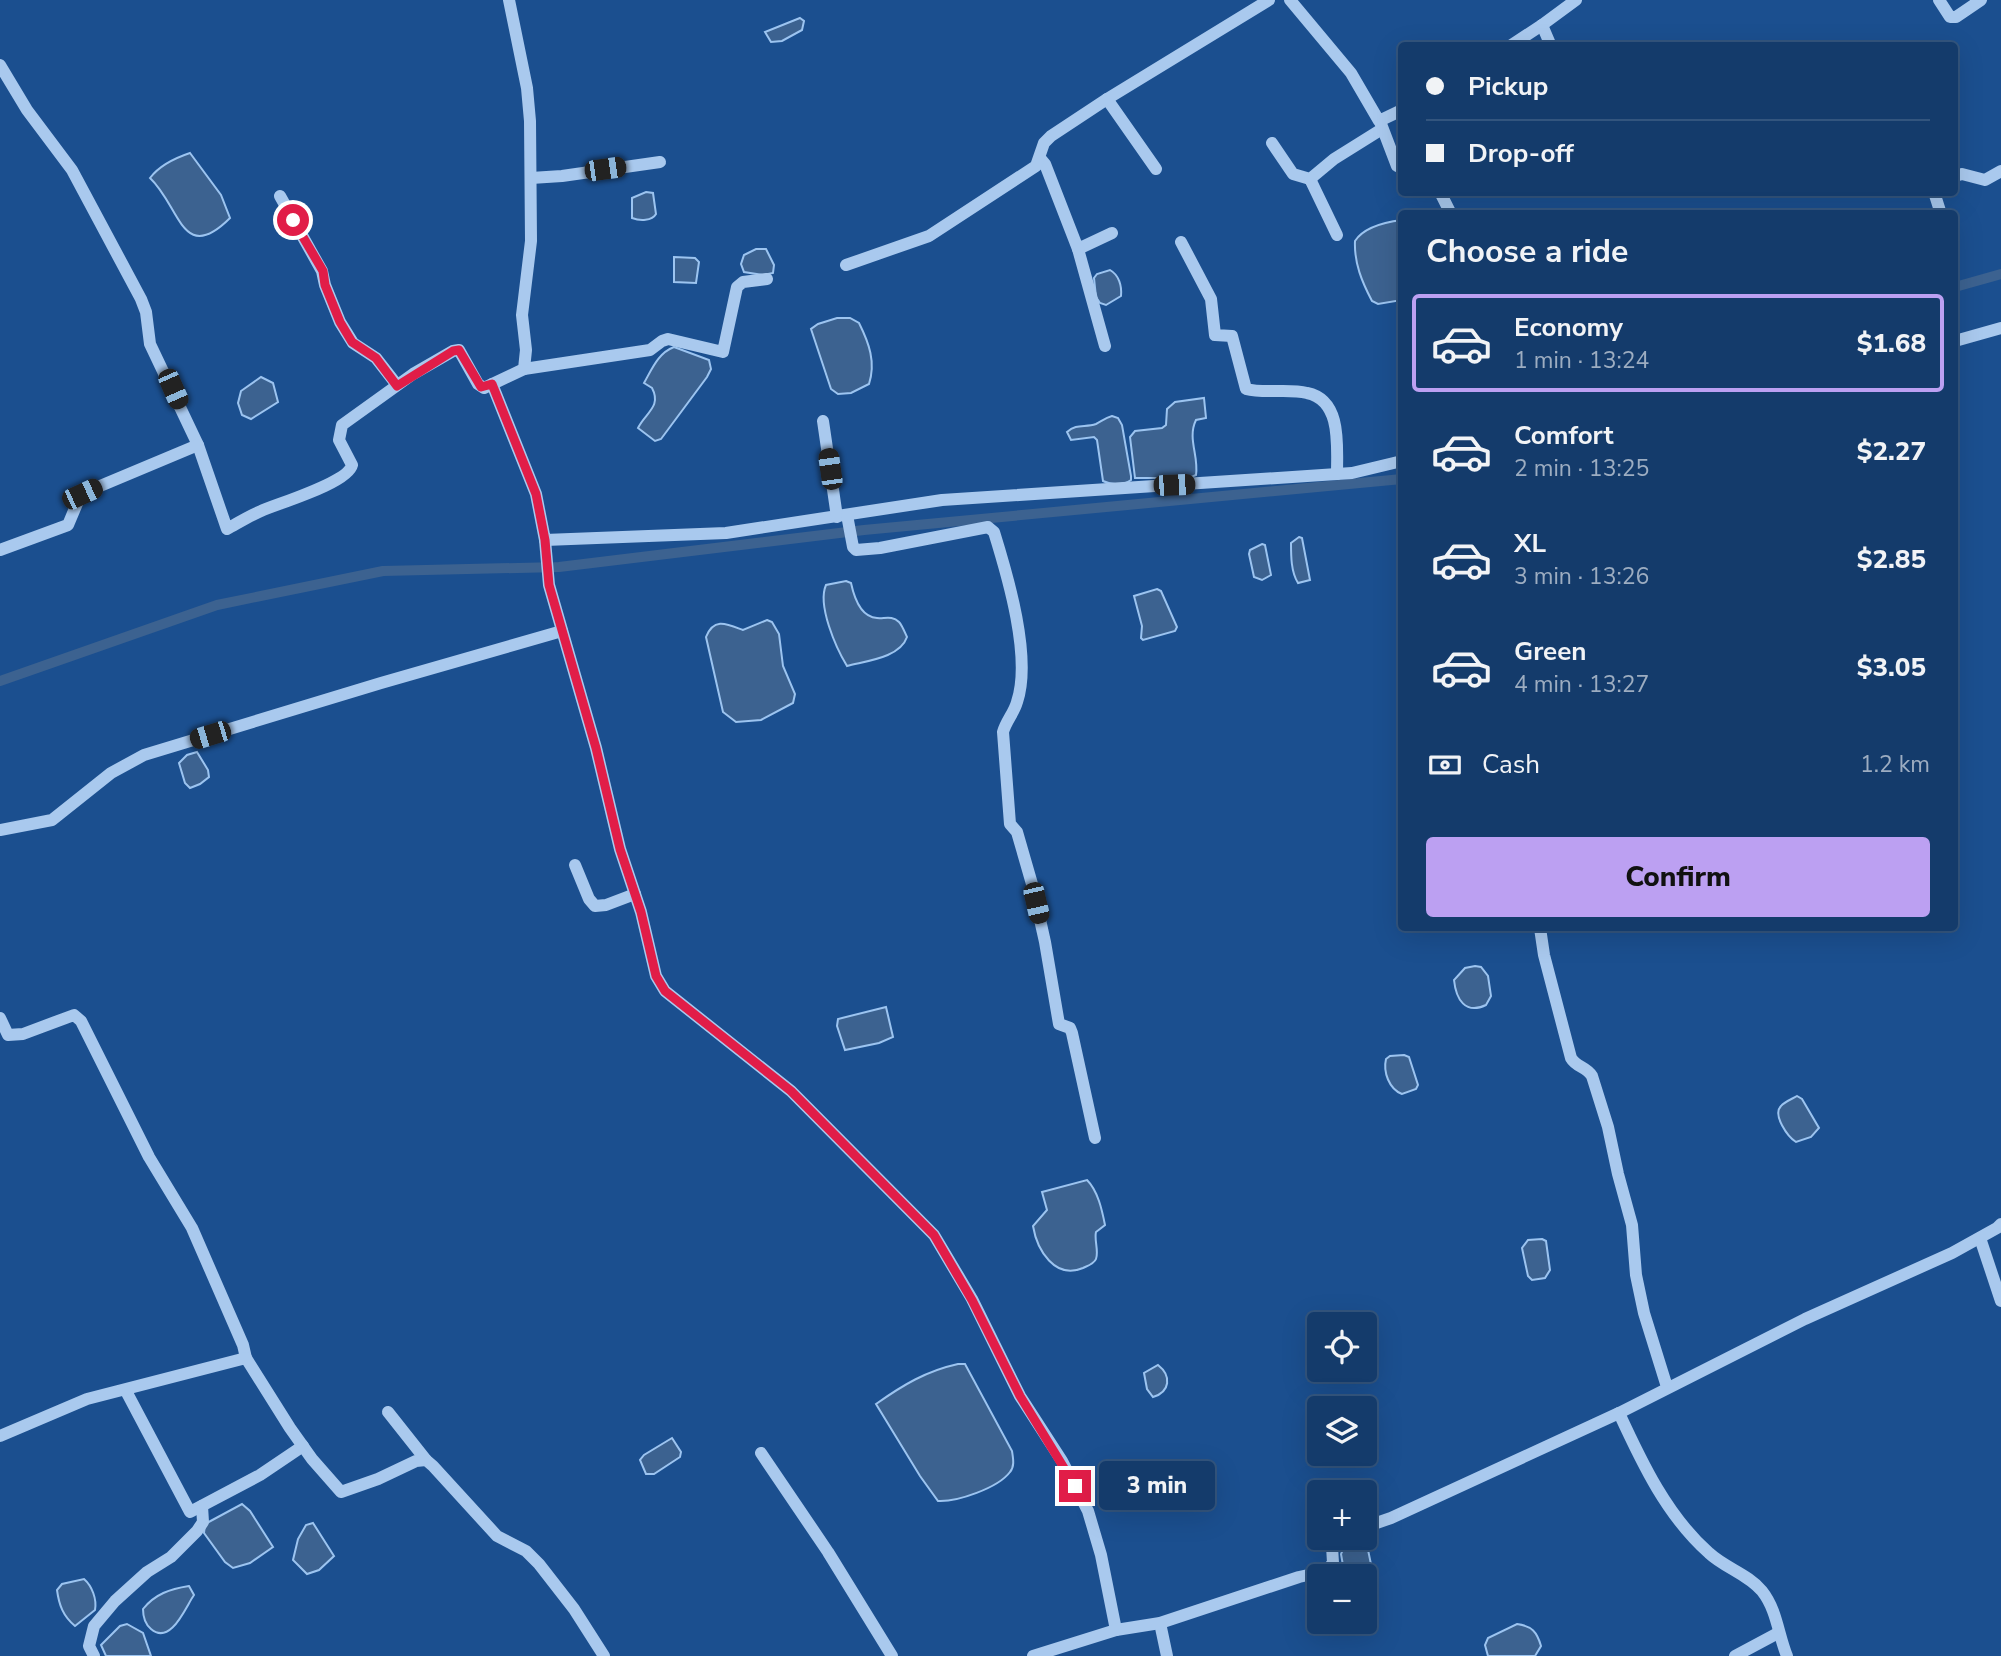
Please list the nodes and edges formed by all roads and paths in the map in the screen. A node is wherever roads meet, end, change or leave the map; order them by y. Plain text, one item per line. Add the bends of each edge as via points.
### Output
1 (509, 0) edge
2 (1269, 0) edge
3 (1290, 0) edge
4 (1939, 0) edge
5 (1981, 0) edge
6 (1574, 1) edge
7 (1542, 25) junction
8 (1516, 42) edge
9 (1549, 42) edge
10 (0, 65) edge
11 (1107, 99) junction
12 (1398, 113) edge
13 (1381, 125) junction
14 (1272, 143) dead end
15 (1040, 158) junction
16 (660, 162) dead end
17 (1398, 166) edge
18 (1156, 169) dead end
19 (2001, 170) edge
20 (1958, 175) edge
21 (531, 178) junction
22 (1310, 179) junction
23 (281, 196) dead end
24 (1112, 233) dead end
25 (1337, 235) dead end
26 (1181, 242) dead end
27 (1078, 249) junction
28 (846, 265) dead end
29 (767, 279) dead end
30 (2001, 328) edge
31 (1958, 340) edge
32 (1105, 346) dead end
33 (524, 369) junction
34 (492, 384) junction
35 (397, 386) junction
36 (823, 421) dead end
37 (198, 445) junction
38 (1398, 462) edge
39 (1337, 474) junction
40 (846, 523) junction
41 (545, 543) junction
42 (0, 550) edge
43 (562, 631) junction
44 (0, 830) edge
45 (575, 865) dead end
46 (635, 894) junction
47 (1540, 931) edge
48 (0, 1018) edge
49 (1095, 1138) dead end
50 (2001, 1224) edge
51 (1980, 1238) junction
52 (2001, 1301) edge
53 (246, 1358) junction
54 (1667, 1387) junction
55 (126, 1391) junction
56 (388, 1412) dead end
57 (1619, 1413) junction
58 (0, 1436) edge
59 (303, 1446) junction
60 (761, 1453) dead end
61 (426, 1460) junction
62 (202, 1506) junction
63 (1377, 1523) edge
64 (1332, 1550) edge
65 (1160, 1623) junction
66 (1116, 1630) junction
67 (1778, 1633) junction
68 (94, 1656) edge
69 (604, 1656) edge
70 (892, 1656) edge
71 (1033, 1656) edge
72 (1167, 1656) edge
73 (1735, 1656) edge
74 (1787, 1656) edge

1 - 21 street via 527,88
2 - 11 street
3 - 13 street via 1351,73
4 - 5 street via 1950,18
6 - 7 street
7 - 8 street
7 - 9 street
10 - 37 street via 72,170 104,227 141,299 150,344
11 - 15 street via 1044,143
11 - 18 street
12 - 13 street
13 - 17 street
13 - 22 street
14 - 22 street via 1293,174
15 - 27 street
15 - 28 street via 1036,166 929,236
16 - 21 street
19 - 20 street via 1985,180
21 - 33 street via 531,241 522,315
22 - 25 street
23 - 35 street via 323,271 340,322 352,342 376,358
24 - 27 street
26 - 39 street via 1211,299 1216,335 1232,336 1246,389 1307,392 1322,398 1330,410 1338,443
27 - 32 street
29 - 33 street via 737,287 723,352 668,339 650,351
30 - 31 street
33 - 34 street
34 - 35 street via 481,387 459,350
34 - 41 street via 536,494
35 - 37 street via 342,425 339,440 352,466 349,472 227,529
36 - 40 street
37 - 42 street via 82,494 68,525
38 - 39 street
39 - 40 street via 942,500
40 - 41 street
40 - 49 street via 856,550 988,527 994,532 1022,660 1017,703 1003,732 1010,824 1017,832 1032,884 1059,1024 1072,1033
41 - 43 street via 549,585
43 - 44 street via 144,755 111,773 52,820
43 - 46 street
45 - 46 street via 594,906
46 - 66 street via 656,976 665,991 791,1091 934,1235 1088,1511
47 - 54 street via 1571,1058 1590,1072 1605,1118 1632,1225 1644,1313
48 - 53 street via 8,1035 74,1015 81,1021 149,1157 192,1228
50 - 51 street
51 - 52 street
51 - 54 street
53 - 55 street
53 - 59 street
54 - 57 street
55 - 58 street via 88,1399
55 - 62 street via 190,1512
56 - 61 street
57 - 63 street
57 - 67 street via 1679,1522 1711,1555 1762,1590 1774,1610
59 - 61 street via 341,1492
59 - 62 street
60 - 70 street
61 - 69 street via 497,1536 526,1551 539,1564
62 - 68 street via 203,1522 197,1531 115,1601 94,1626 89,1646
64 - 65 street via 1334,1563 1326,1571
65 - 66 street
65 - 72 street
66 - 71 street
67 - 73 street
67 - 74 street

